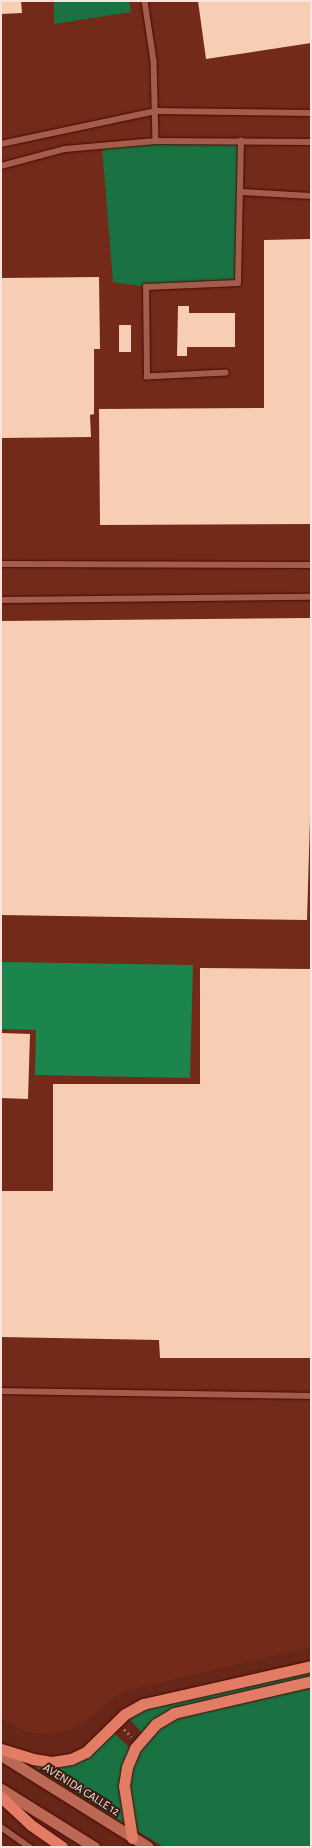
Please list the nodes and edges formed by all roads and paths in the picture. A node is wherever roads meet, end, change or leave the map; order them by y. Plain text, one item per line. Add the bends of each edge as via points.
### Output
1 (145, 1) edge
2 (156, 111) junction
3 (311, 113) edge
4 (156, 141) junction
5 (241, 141) junction
6 (311, 142) edge
7 (1, 144) edge
8 (1, 166) edge
9 (242, 192) junction
10 (311, 196) edge
11 (226, 373) dead end
12 (1, 564) edge
13 (311, 565) edge
14 (311, 597) edge
15 (1, 600) edge
16 (1, 1391) edge
17 (311, 1396) edge
18 (311, 1666) edge
19 (311, 1681) edge
20 (120, 1724) dead end
21 (135, 1740) dead end
22 (1, 1749) edge
23 (1, 1755) edge
24 (1, 1789) edge
25 (1, 1797) edge
26 (1, 1827) edge
27 (132, 1838) junction
28 (30, 1847) edge
29 (62, 1847) edge
30 (94, 1847) edge
31 (148, 1847) edge

1 - 2 lane via 154,61
2 - 3 lane
2 - 4 lane
2 - 7 lane
4 - 5 lane
4 - 8 lane via 65,149
5 - 6 lane
5 - 9 lane
9 - 10 lane
9 - 11 lane via 238,283 146,287 148,377
12 - 13 lane
14 - 15 lane
16 - 17 lane
18 - 22 highway via 143,1704 125,1714 86,1752 71,1759 52,1762
19 - 27 highway via 174,1713 156,1724 135,1748 127,1767 124,1786
20 - 21 path
23 - 27 main road, AVENIDA CALLE 12
24 - 30 main road
25 - 29 highway via 36,1830
26 - 28 lane
27 - 31 main road, AVENIDA CALLE 12

